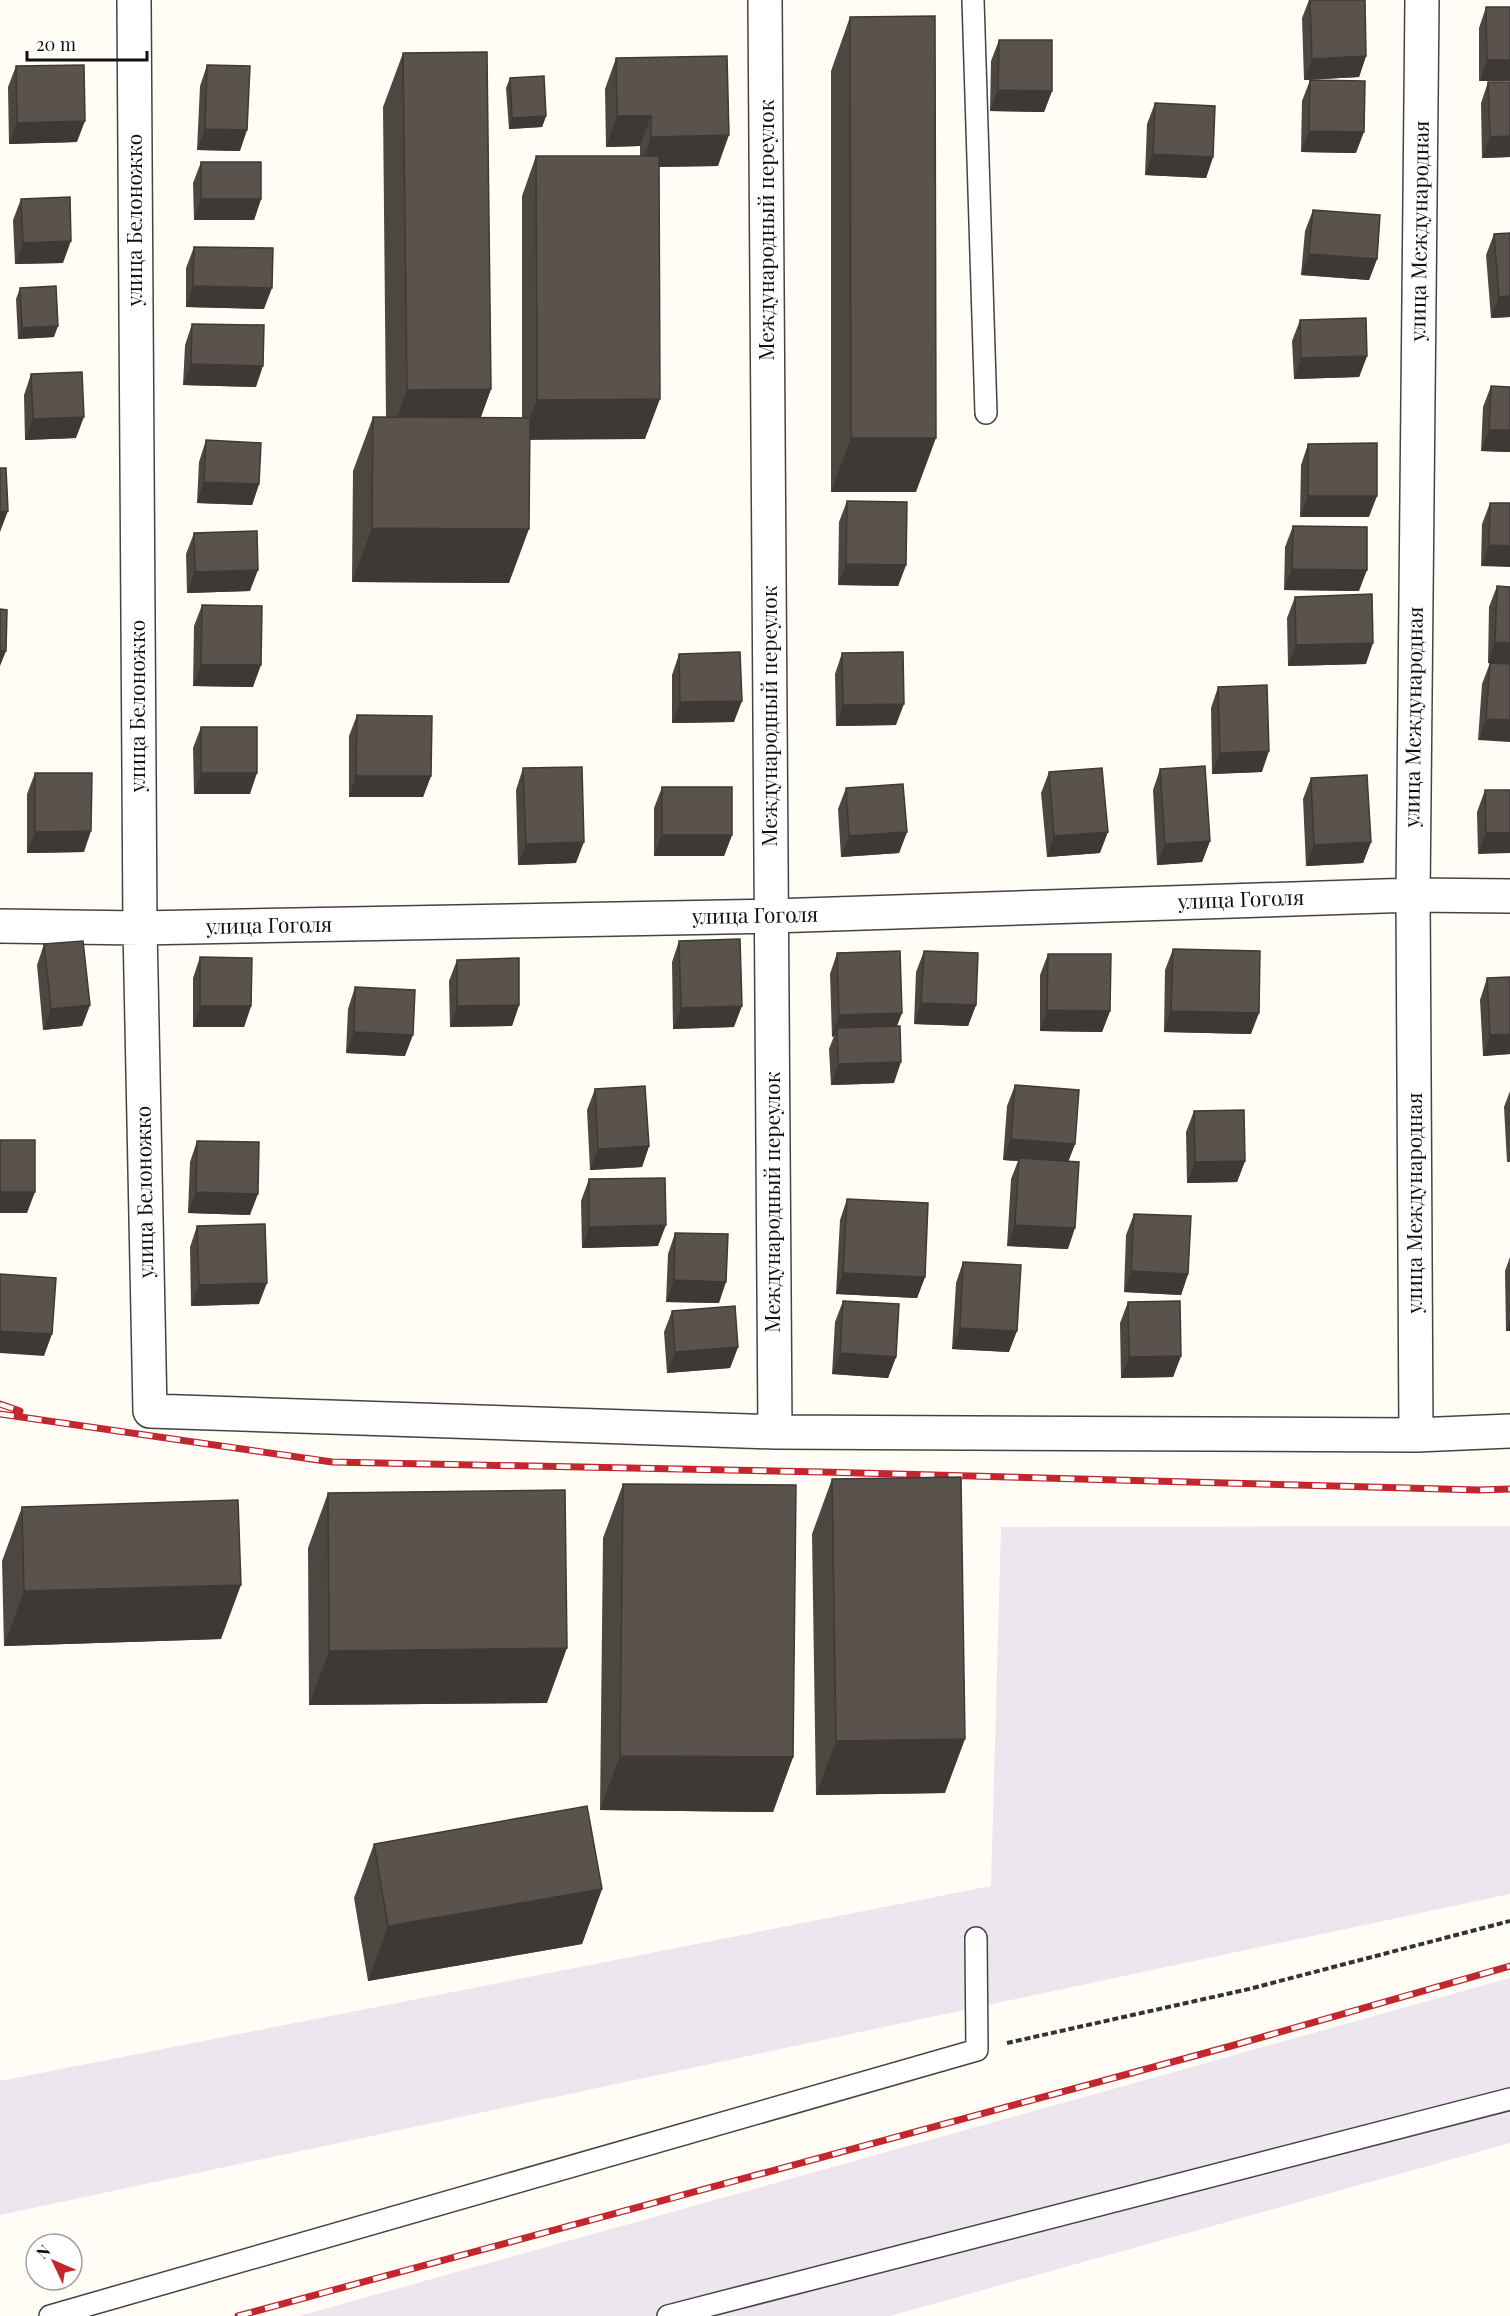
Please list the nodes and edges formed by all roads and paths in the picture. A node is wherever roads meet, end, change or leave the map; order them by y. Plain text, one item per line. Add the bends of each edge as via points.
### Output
1 (134, 0) edge
2 (765, 0) edge
3 (973, 0) edge
4 (1422, 0) edge
5 (986, 413) dead end
6 (1413, 894) junction
7 (1510, 896) edge
8 (772, 916) junction
9 (0, 926) edge
10 (140, 928) junction
11 (1510, 1431) edge
12 (775, 1432) junction
13 (1416, 1435) junction
14 (1510, 1921) edge
15 (976, 1938) dead end
16 (977, 2050) junction
17 (1510, 2099) edge
18 (50, 2316) edge
19 (668, 2316) edge

1 - 10 street, улица Белоножко
2 - 8 street, Международный переулок
3 - 5 lane
4 - 6 street, улица Международная
6 - 7 street, улица Гоголя
6 - 8 street, улица Гоголя
6 - 13 street, улица Международная
8 - 10 street, улица Гоголя
8 - 12 street, Международный переулок
9 - 10 street, улица Гоголя
10 - 12 street, улица Белоножко via 150,1411
11 - 13 street
12 - 13 street
14 - 16 path via 1249,1989
15 - 16 lane
16 - 18 lane
17 - 19 lane

